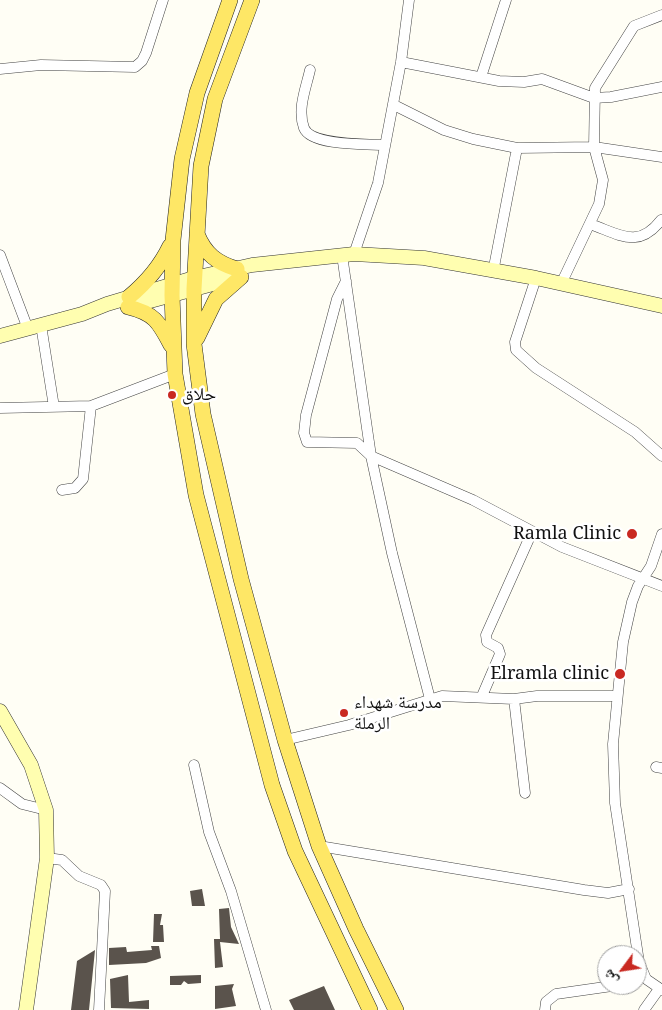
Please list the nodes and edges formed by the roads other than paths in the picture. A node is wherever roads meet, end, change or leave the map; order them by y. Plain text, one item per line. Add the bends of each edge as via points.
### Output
1 (163, 0) edge
2 (230, 0) edge
3 (252, 0) edge
4 (409, 0) edge
5 (506, 0) edge
6 (662, 15) edge
7 (401, 62) junction
8 (0, 69) edge
9 (310, 70) dead end
10 (481, 77) junction
11 (662, 88) edge
12 (594, 98) junction
13 (394, 105) junction
14 (385, 145) junction
15 (594, 147) junction
16 (517, 148) junction
17 (662, 157) edge
18 (661, 220) edge
19 (590, 224) junction
20 (196, 231) junction
21 (173, 240) junction
22 (0, 255) edge
23 (348, 255) junction
24 (493, 272) junction
25 (239, 273) junction
26 (536, 278) junction
27 (346, 281) junction
28 (194, 283) junction
29 (561, 284) junction
30 (172, 290) junction
31 (128, 302) junction
32 (662, 306) edge
33 (34, 327) junction
34 (0, 336) edge
35 (194, 344) junction
36 (173, 347) junction
37 (175, 374) junction
38 (91, 406) junction
39 (54, 407) junction
40 (0, 408) edge
41 (371, 456) junction
42 (662, 456) edge
43 (62, 490) dead end
44 (532, 532) junction
45 (662, 534) edge
46 (642, 579) junction
47 (662, 586) edge
48 (482, 696) junction
49 (617, 696) junction
50 (430, 699) junction
51 (514, 699) junction
52 (0, 711) edge
53 (284, 740) junction
54 (194, 765) dead end
55 (0, 788) edge
56 (525, 793) dead end
57 (46, 810) junction
58 (319, 846) junction
59 (47, 858) junction
60 (629, 889) junction
61 (637, 945) edge
62 (647, 983) edge
63 (597, 988) edge
64 (660, 990) edge
65 (26, 1010) edge
66 (99, 1010) edge
67 (266, 1010) edge
68 (370, 1010) edge
69 (396, 1010) edge
70 (546, 1010) edge
71 (644, 1010) edge

1 - 8 street via 146,54 135,67 41,65
2 - 21 main road via 197,92 182,159
3 - 20 main road via 216,99 201,166
4 - 7 street
5 - 10 street
6 - 12 street via 634,26 598,82
7 - 10 street
7 - 13 street
9 - 14 street via 302,105 304,129 308,134 322,141
10 - 12 street via 524,82 542,79
11 - 12 street
12 - 15 street
13 - 14 street
13 - 16 street via 444,130
14 - 23 street via 371,206
15 - 16 street
15 - 17 street
15 - 19 street via 601,166 603,190
16 - 24 street
18 - 19 street via 647,235 632,239
19 - 29 street
20 - 25 main road via 205,250 215,261
20 - 28 main road
21 - 30 main road
21 - 31 main road via 152,276
22 - 33 street
23 - 24 street via 424,258
23 - 25 street via 281,263
23 - 27 street
24 - 26 street
25 - 28 street
25 - 35 main road via 207,312
26 - 29 street
26 - 42 street via 515,342 516,350 536,368 635,432
27 - 41 street
27 - 41 street via 337,299 304,433 309,444 354,443
28 - 30 street
28 - 35 main road
29 - 32 street
30 - 31 street
30 - 36 main road
31 - 33 street
31 - 36 main road via 159,322
33 - 34 street
33 - 39 street
35 - 53 main road via 203,414 241,579
36 - 37 main road
37 - 38 street
37 - 68 main road via 196,495 272,785 295,851
38 - 39 street
38 - 43 street via 83,479 75,488
39 - 40 street
41 - 44 street via 473,500
41 - 50 street
44 - 46 street
44 - 48 street via 486,635 487,642 498,648 500,654
45 - 46 street via 651,566
46 - 47 street
46 - 49 street via 632,602 623,642
48 - 50 street
48 - 51 street
49 - 51 street
49 - 60 street via 613,744 615,803
50 - 53 street via 349,725
51 - 56 street
52 - 57 street via 31,765
53 - 58 main road
54 - 67 street via 209,832 228,882
55 - 57 street via 22,804
57 - 59 street
58 - 60 street via 584,890 608,893
58 - 69 main road
59 - 65 street
59 - 66 street via 62,860 79,876 101,885 105,891
60 - 61 street
62 - 64 street
63 - 70 street via 556,994 546,1002
64 - 71 street

